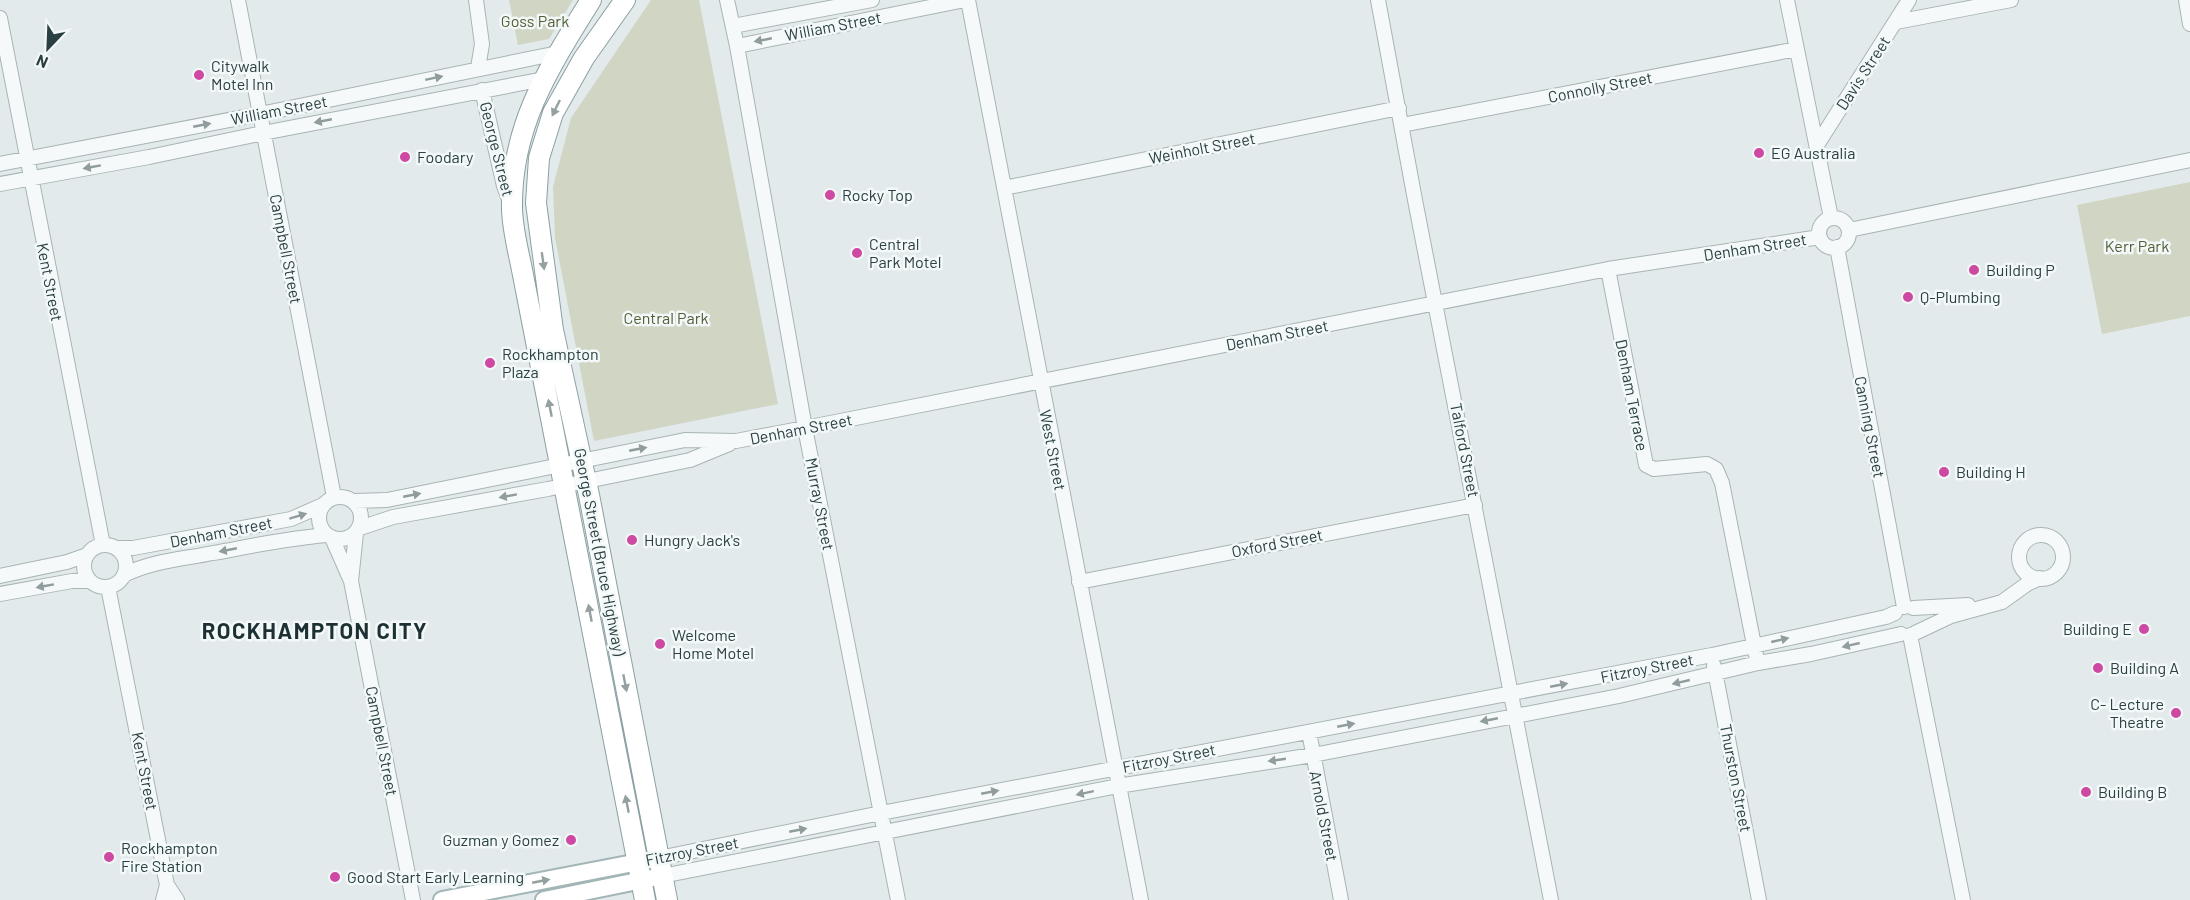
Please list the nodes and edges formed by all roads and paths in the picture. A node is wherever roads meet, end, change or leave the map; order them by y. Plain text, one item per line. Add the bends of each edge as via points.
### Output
1 (238, 0) edge
2 (476, 0) edge
3 (591, 0) edge
4 (727, 0) edge
5 (872, 0) edge
6 (966, 0) edge
7 (1378, 0) edge
8 (1787, 0) edge
9 (1909, 0) edge
10 (2012, 0) edge
11 (2186, 0) edge
12 (623, 2) edge
13 (0, 18) edge
14 (1896, 22) junction
15 (2190, 24) edge
16 (733, 26) junction
17 (737, 46) junction
18 (1797, 49) junction
19 (558, 53) junction
20 (478, 68) junction
21 (544, 79) junction
22 (482, 90) junction
23 (1399, 108) junction
24 (260, 114) junction
25 (1402, 125) junction
26 (263, 133) junction
27 (1817, 145) junction
28 (27, 158) junction
29 (2190, 160) edge
30 (0, 164) edge
31 (30, 178) junction
32 (0, 184) edge
33 (1004, 188) junction
34 (512, 208) junction
35 (1831, 218) junction
36 (1849, 230) junction
37 (1820, 237) junction
38 (1837, 247) junction
39 (1608, 269) junction
40 (1436, 304) junction
41 (1040, 381) junction
42 (805, 428) junction
43 (736, 441) junction
44 (581, 461) junction
45 (563, 475) junction
46 (586, 481) junction
47 (328, 501) junction
48 (354, 501) junction
49 (1475, 505) junction
50 (358, 530) junction
51 (329, 536) junction
52 (109, 547) junction
53 (87, 555) junction
54 (2022, 568) junction
55 (124, 575) junction
56 (0, 576) edge
57 (2040, 578) junction
58 (90, 581) junction
59 (351, 581) junction
60 (1079, 582) junction
61 (108, 587) junction
62 (0, 594) edge
63 (1904, 609) junction
64 (1807, 634) junction
65 (1909, 634) junction
66 (1754, 647) junction
67 (1811, 654) junction
68 (1712, 655) junction
69 (1758, 663) junction
70 (1716, 674) junction
71 (1512, 694) junction
72 (1515, 715) junction
73 (1309, 732) junction
74 (1313, 755) junction
75 (1115, 768) junction
76 (1118, 786) junction
77 (880, 813) junction
78 (884, 832) junction
79 (764, 837) junction
80 (768, 855) junction
81 (660, 867) junction
82 (640, 871) junction
83 (167, 885) junction
84 (163, 900) edge
85 (177, 900) edge
86 (413, 900) edge
87 (442, 900) edge
88 (544, 900) edge
89 (645, 900) edge
90 (667, 900) edge
91 (898, 900) edge
92 (1141, 900) edge
93 (1341, 900) edge
94 (1551, 900) edge
95 (1759, 900) edge
96 (1963, 900) edge

1 - 24 street, Campbell Street
2 - 20 street via 482,44
3 - 19 highway, George Street (Bruce Highway)
4 - 16 street, Murray Street
5 - 16 street
6 -> 17 street, William Street
6 - 33 street, West Street
7 - 23 street, Talford Street
8 - 18 street
9 - 14 street, Davis Street
10 - 14 street
11 - 15 street
12 - 21 highway via 560,72
12 -> 44 highway, George Street (Bruce Highway) via 553,113 539,158 536,203 553,330
13 - 28 street, Kent Street
14 - 27 street, Davis Street
16 - 17 street, Murray Street
17 - 42 street, Murray Street
18 - 25 street, Connolly Street
18 - 27 street
19 - 20 street, William Street
19 - 21 highway, George Street (Bruce Highway)
24 -> 20 street, William Street
21 - 22 street, William Street
21 - 34 highway, George Street (Bruce Highway) via 526,117
22 -> 26 street, William Street
22 - 34 street, George Street
23 - 25 street, Talford Street
23 - 33 street, Weinholt Street
24 - 26 street, Campbell Street
28 -> 24 street, William Street
25 - 40 street, Talford Street
26 -> 31 street, William Street
26 - 47 street, Campbell Street
27 - 35 street
28 - 30 street, William Street
28 - 31 street, Kent Street
29 - 36 street
31 - 32 street, William Street
31 - 52 street, Kent Street
33 - 41 street, West Street
45 -> 34 highway, George Street (Bruce Highway)
35 - 36 street via 1841,220
35 - 37 street via 1823,223
36 - 38 street via 1846,241
37 - 38 street via 1827,246
37 - 39 street, Denham Street
38 - 63 street, Canning Street
39 - 40 street, Denham Street
39 - 66 street, Denham Terrace via 1646,465 1654,469 1707,464 1716,469
40 - 41 street, Denham Street
40 - 49 street, Talford Street
41 - 42 street, Denham Street
41 - 60 street, West Street
42 - 43 street, Denham Street
42 - 77 street, Murray Street
44 -> 43 street, Denham Street via 685,440
43 - 46 street, Denham Street via 690,460
44 - 45 street, Denham Street
44 - 46 highway, George Street (Bruce Highway)
45 - 46 street, Denham Street
48 -> 45 street, Denham Street via 387,500
45 -> 50 street, Denham Street via 393,517
82 -> 45 highway, George Street (Bruce Highway)
46 -> 81 highway, George Street (Bruce Highway)
47 - 48 street
47 - 51 street via 320,511 320,524
52 -> 47 street, Denham Street via 149,545 291,519
48 - 50 street via 362,513
49 - 60 street, Oxford Street
49 - 71 street, Talford Street
50 - 51 street via 345,539
50 - 59 street, Campbell Street
51 -> 55 street, Denham Street via 279,540 159,563
51 - 59 street, Campbell Street
52 - 53 street via 94,548
52 - 55 street via 121,552 126,563
53 - 56 street
53 - 58 street via 84,568
54 - 57 street
54 - 57 street via 2019,554 2026,541 2039,535 2053,539 2062,550 2061,564 2053,575
54 - 63 street, Fitzroy Street via 2012,591 2003,597 1971,605
55 - 61 street
57 - 65 street, Fitzroy Street via 2002,602 1951,616
58 - 61 street
58 -> 62 street
59 - 86 street, Campbell Street
60 - 75 street, West Street
61 - 83 street, Kent Street
63 - 64 street, Fitzroy Street via 1886,617
63 - 65 street via 1893,618 1894,627
63 - 65 street via 1917,610 1922,618 1921,627
66 -> 64 street, Fitzroy Street
64 - 67 street
65 -> 67 street, Fitzroy Street
65 - 96 street
66 - 68 street, Fitzroy Street
66 - 69 street, Denham Terrace
67 - 69 street, Fitzroy Street
68 - 70 street, Thurston Street
71 -> 68 street, Fitzroy Street
69 - 70 street, Fitzroy Street
70 -> 72 street, Fitzroy Street
70 - 95 street, Thurston Street
71 - 72 street, Talford Street
73 -> 71 street, Fitzroy Street
72 -> 74 street, Fitzroy Street
72 - 94 street, Talford Street
73 - 74 street, Arnold Street
73 - 75 street, Fitzroy Street
74 -> 76 street, Fitzroy Street
74 - 93 street, Arnold Street
75 - 76 street, West Street
77 -> 75 street, Fitzroy Street
76 -> 78 street, Fitzroy Street
76 - 92 street, West Street
77 - 78 street, Murray Street
79 -> 77 street, Fitzroy Street
78 - 80 street, Fitzroy Street
78 - 91 street, Murray Street
79 - 80 street
79 - 81 street, Fitzroy Street
80 - 81 street, Fitzroy Street
81 - 82 main road, Fitzroy Street
81 - 90 highway, George Street (Bruce Highway)
87 -> 82 main road, Fitzroy Street
82 - 88 main road, Fitzroy Street
82 - 89 highway, George Street (Bruce Highway)
83 - 84 street, Kent Street
83 - 85 street, Kent Street

